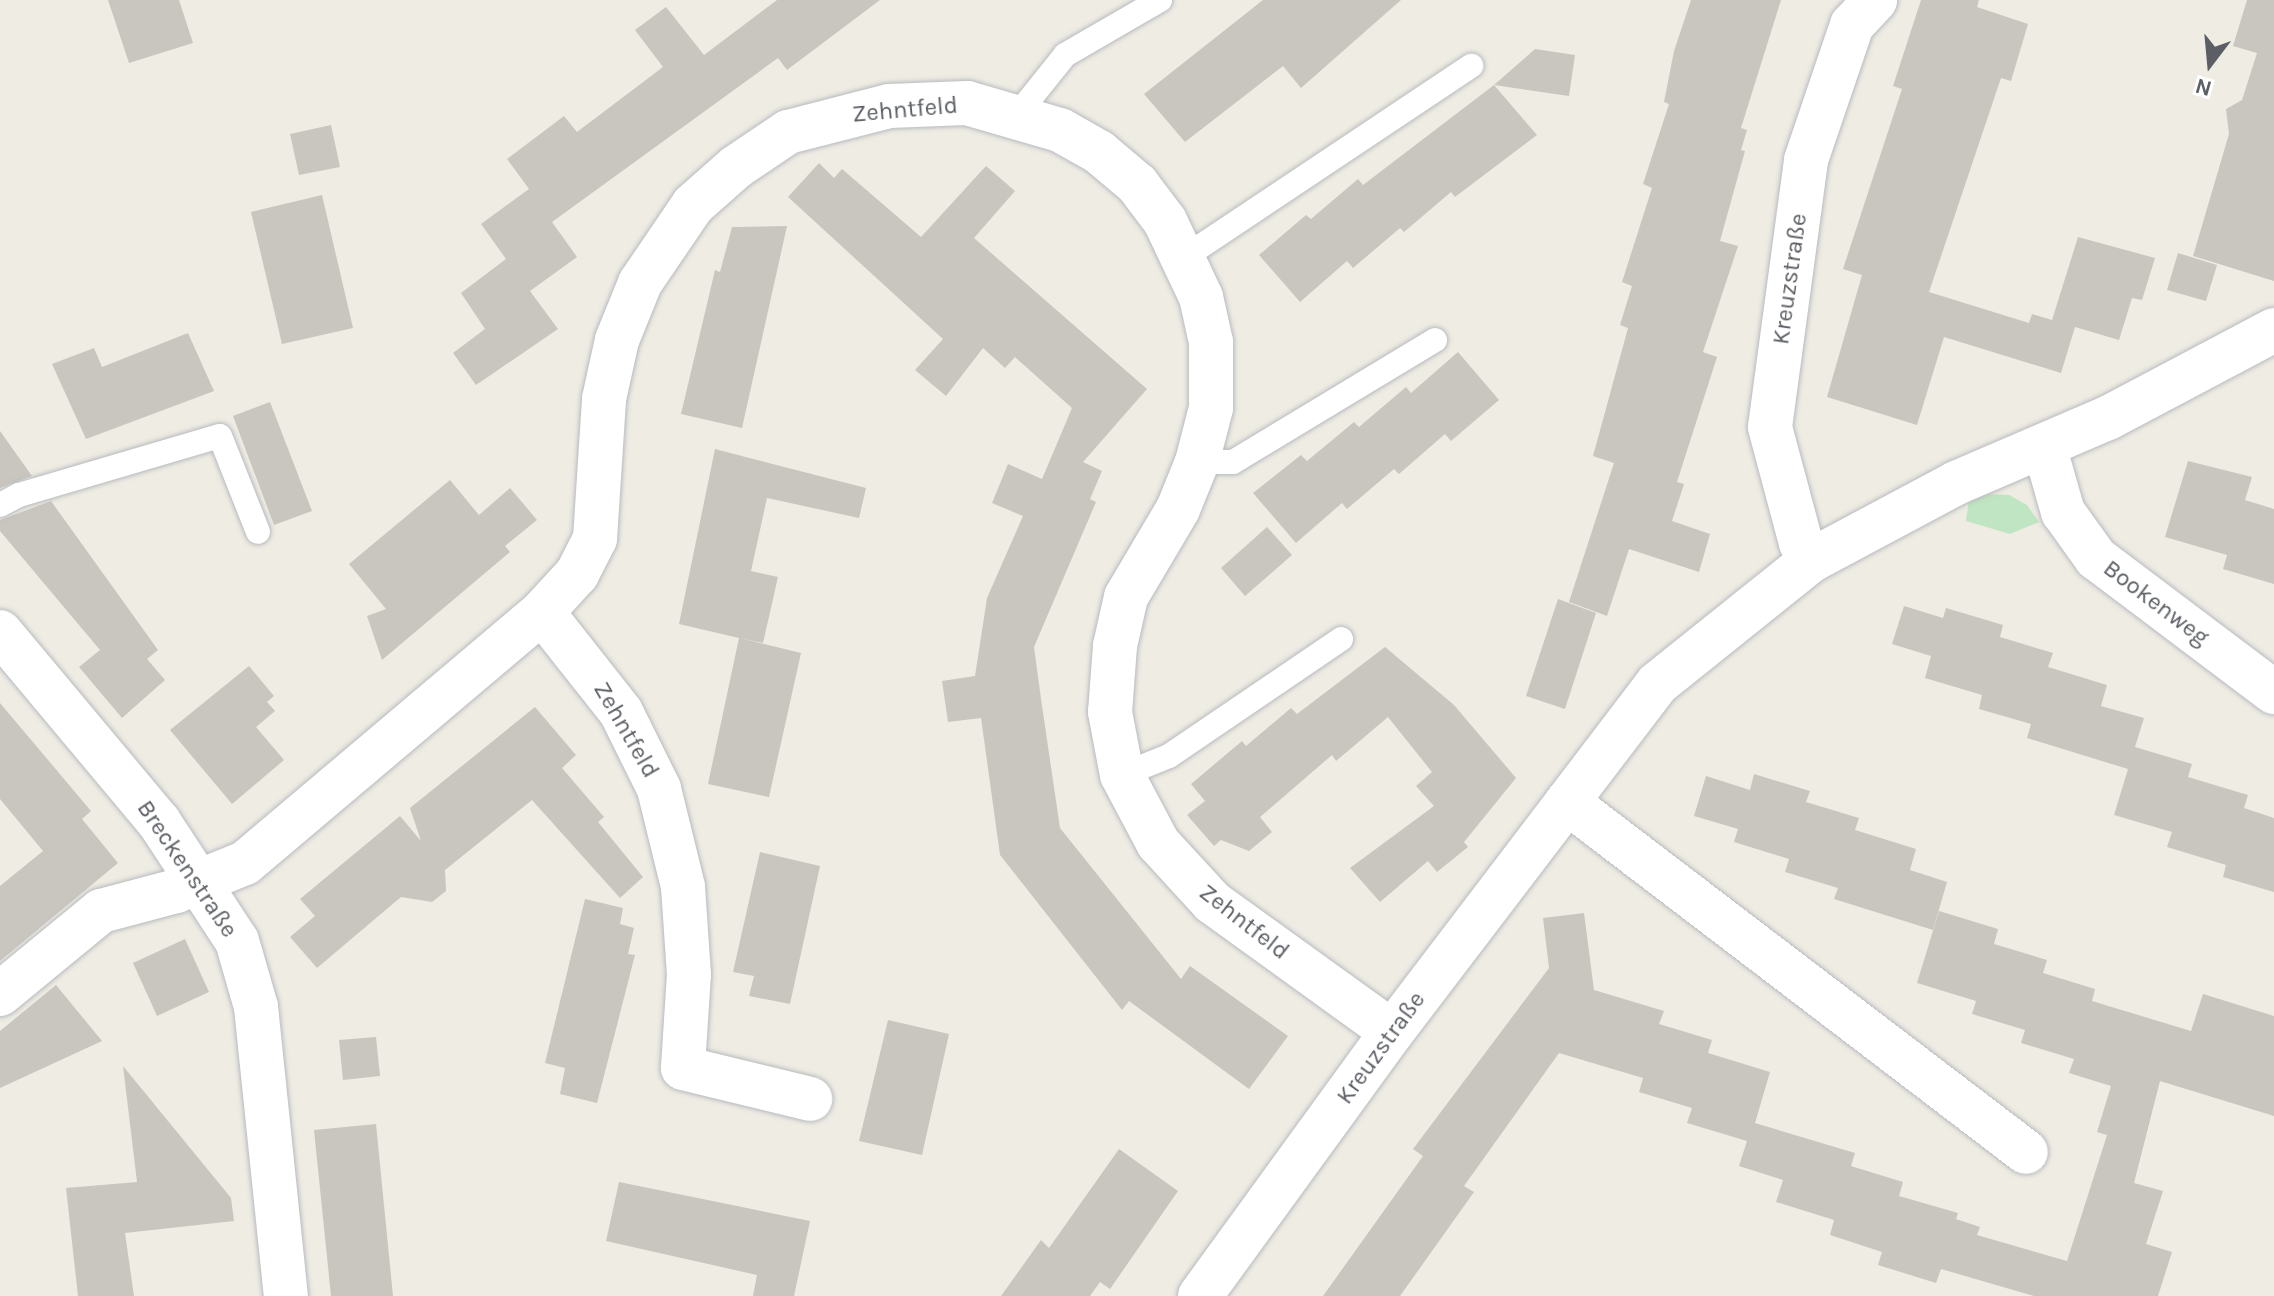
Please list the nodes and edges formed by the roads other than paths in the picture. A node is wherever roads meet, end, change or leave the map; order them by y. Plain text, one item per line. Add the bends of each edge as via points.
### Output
1 (1160, 0) edge
2 (1872, 1) edge
3 (1471, 66) dead end
4 (1017, 115) junction
5 (1186, 256) junction
6 (2274, 330) edge
7 (1435, 340) dead end
8 (2045, 449) junction
9 (1197, 462) junction
10 (0, 505) edge
11 (258, 532) dead end
12 (1812, 560) junction
13 (542, 612) junction
14 (0, 632) edge
15 (1341, 639) dead end
16 (2274, 692) edge
17 (1122, 775) junction
18 (1567, 802) junction
19 (198, 881) junction
20 (0, 994) edge
21 (1392, 1032) junction
22 (810, 1099) dead end
23 (2026, 1152) dead end
24 (286, 1296) edge
25 (1200, 1296) edge

1 - 4 lane via 1065,55
2 - 12 street, Kreuzstraße via 1852,25 1806,160 1770,427 1801,543
3 - 5 lane
4 - 5 street, Zehntfeld via 1060,130 1099,152 1137,184
4 - 13 street, Zehntfeld via 967,103 889,106 831,118 788,132 693,205 640,283 617,340 604,399 595,539 577,574
5 - 9 street, Zehntfeld via 1211,342 1211,408
6 - 8 street, Kreuzstraße
7 - 9 lane via 1233,462
8 - 12 street, Kreuzstraße via 1956,483
8 - 16 street, Bookenweg via 2063,512 2096,558
9 - 17 street, Zehntfeld via 1178,509 1126,597 1115,646 1110,712
10 - 11 lane via 220,436
12 - 18 street, Kreuzstraße via 1657,684
13 - 19 street, Zehntfeld via 245,863
13 - 22 street, Zehntfeld via 621,712 659,789 683,887 689,974 683,1068
14 - 19 street, Breckenstraße via 159,822
15 - 17 lane via 1169,756
17 - 21 street, Zehntfeld via 1158,843 1212,902
18 - 21 street, Kreuzstraße
18 - 23 street
19 - 20 street, Zehntfeld via 101,911
19 - 24 street, Breckenstraße via 237,941 256,1007
21 - 25 street, Kreuzstraße

